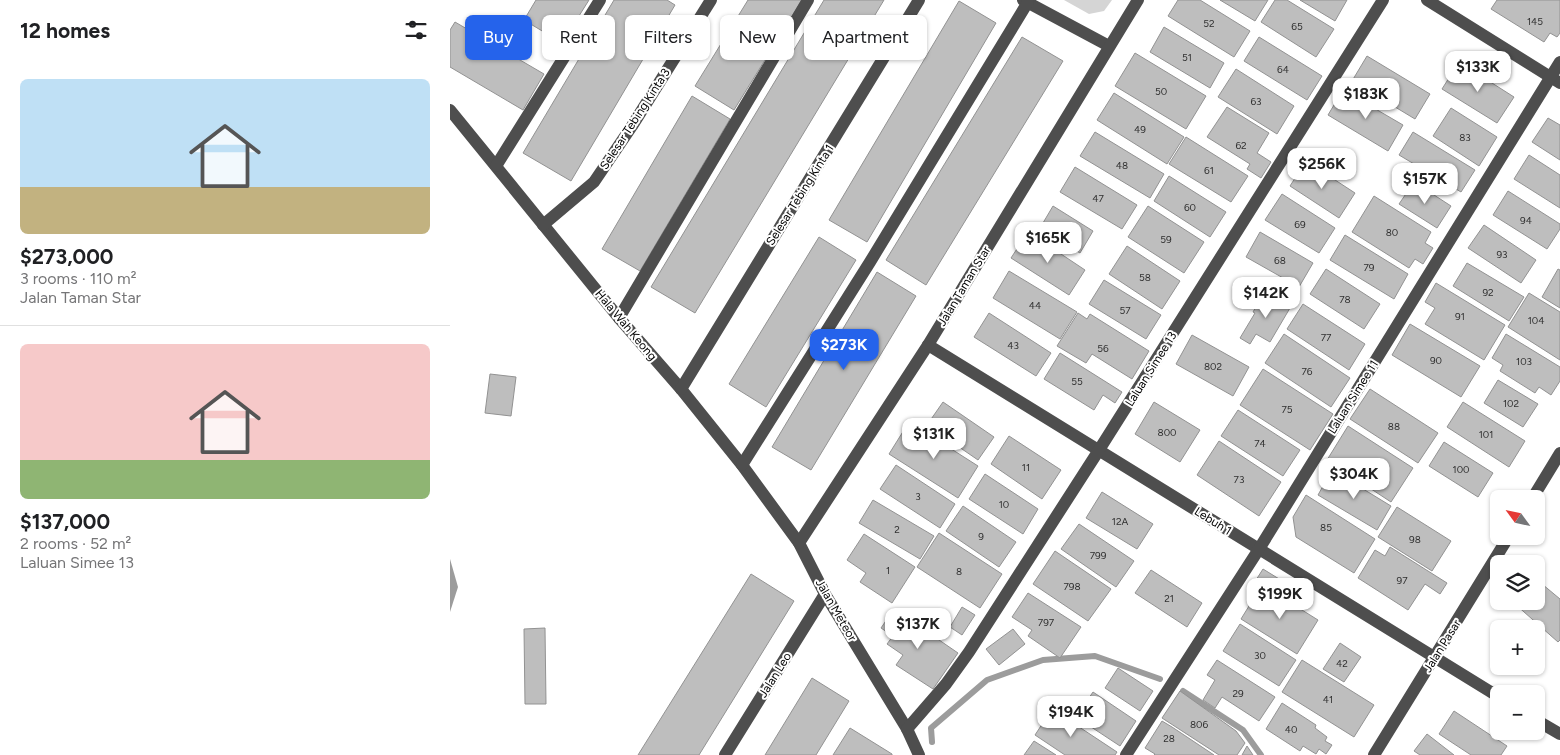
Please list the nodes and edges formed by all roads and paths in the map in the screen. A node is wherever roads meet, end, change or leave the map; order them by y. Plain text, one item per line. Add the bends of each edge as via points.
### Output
1 (600, 0) edge
2 (711, 0) edge
3 (808, 0) edge
4 (919, 0) edge
5 (1138, 0) edge
6 (1383, 0) edge
7 (1427, 0) edge
8 (1026, 1) edge
9 (1110, 46) junction
10 (1560, 62) edge
11 (1555, 80) edge
12 (450, 110) edge
13 (496, 166) junction
14 (543, 225) junction
15 (619, 318) junction
16 (928, 345) junction
17 (681, 390) junction
18 (1100, 450) junction
19 (1560, 453) edge
20 (742, 465) junction
21 (1537, 490) edge
22 (799, 543) junction
23 (1503, 545) edge
24 (1259, 549) junction
25 (825, 594) junction
26 (1435, 657) junction
27 (1490, 691) edge
28 (1545, 725) edge
29 (907, 729) junction
30 (1560, 734) edge
31 (725, 755) edge
32 (919, 755) edge
33 (1126, 755) edge
34 (1374, 755) edge

1 - 13 street
2 - 14 street, Selesar Tebing Kinta 3 via 594,182
3 - 15 street
4 - 17 street, Selesar Tebing Kinta 1
5 - 9 street, Jalan Taman Star
6 - 18 street, Laluan Simee 13
7 - 11 street
8 - 9 street
8 - 20 street via 870,262
9 - 16 street, Jalan Taman Star
10 - 11 street, Laluan Simee 11
11 - 24 street, Laluan Simee 11
12 - 13 street, Hala Wah Keong
13 - 14 street, Hala Wah Keong
14 - 15 street, Hala Wah Keong
15 - 17 street, Hala Wah Keong
16 - 18 street, Lebuh 1
16 - 22 street, Jalan Taman Star
17 - 20 street, Hala Wah Keong
18 - 24 street, Lebuh 1
18 - 29 street, Laluan Simee 13 via 969,652
19 - 21 street
20 - 22 street, Hala Wah Keong
22 - 25 street, Jalan Meteor
23 - 26 street, Jalan Pasar
24 - 26 street, Lebuh 1
24 - 33 street, Laluan Simee 11
25 - 29 street, Jalan Meteor
25 - 31 street, Jalan Leo
26 - 27 street, Lebuh 1
26 - 34 street, Jalan Pasar
28 - 30 street
29 - 32 street, Jalan Meteor

